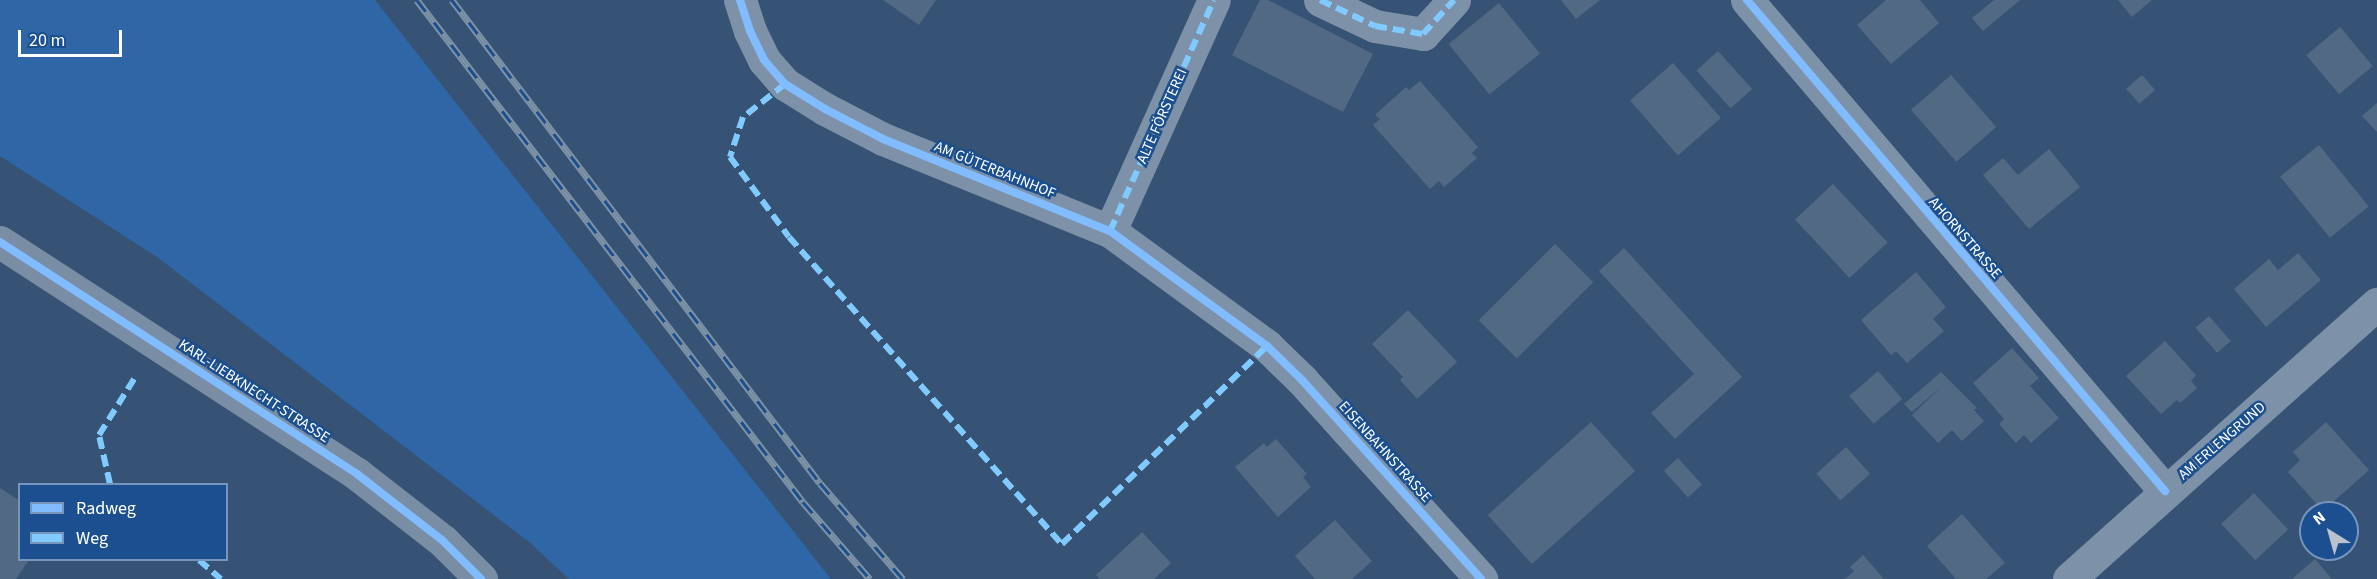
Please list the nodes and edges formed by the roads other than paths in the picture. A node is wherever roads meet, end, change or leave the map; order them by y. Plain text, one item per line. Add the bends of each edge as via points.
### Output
1 (740, 0) edge
2 (1214, 0) edge
3 (1320, 0) edge
4 (1454, 0) edge
5 (1747, 0) edge
6 (1110, 231) junction
7 (0, 242) edge
8 (2377, 304) edge
9 (1267, 346) joint
10 (2165, 491) junction
11 (482, 579) edge
12 (1481, 579) edge
13 (2069, 579) edge

1 - 6 street, AM GÜTERBAHNHOF via 764,60 785,84 825,109 883,139
2 - 6 street, ALTE FÖRSTEREI
3 - 4 street via 1375,26 1423,34
5 - 10 street, AHORNSTRASSE
6 - 9 street, AM GÜTERBAHNHOF
7 - 11 street, KARL-LIEBKNECHT-STRASSE via 357,474 443,541
8 - 10 street, AM ERLENGRUND
9 - 12 street, EISENBAHNSTRASSE
10 - 13 street, AM ERLENGRUND

